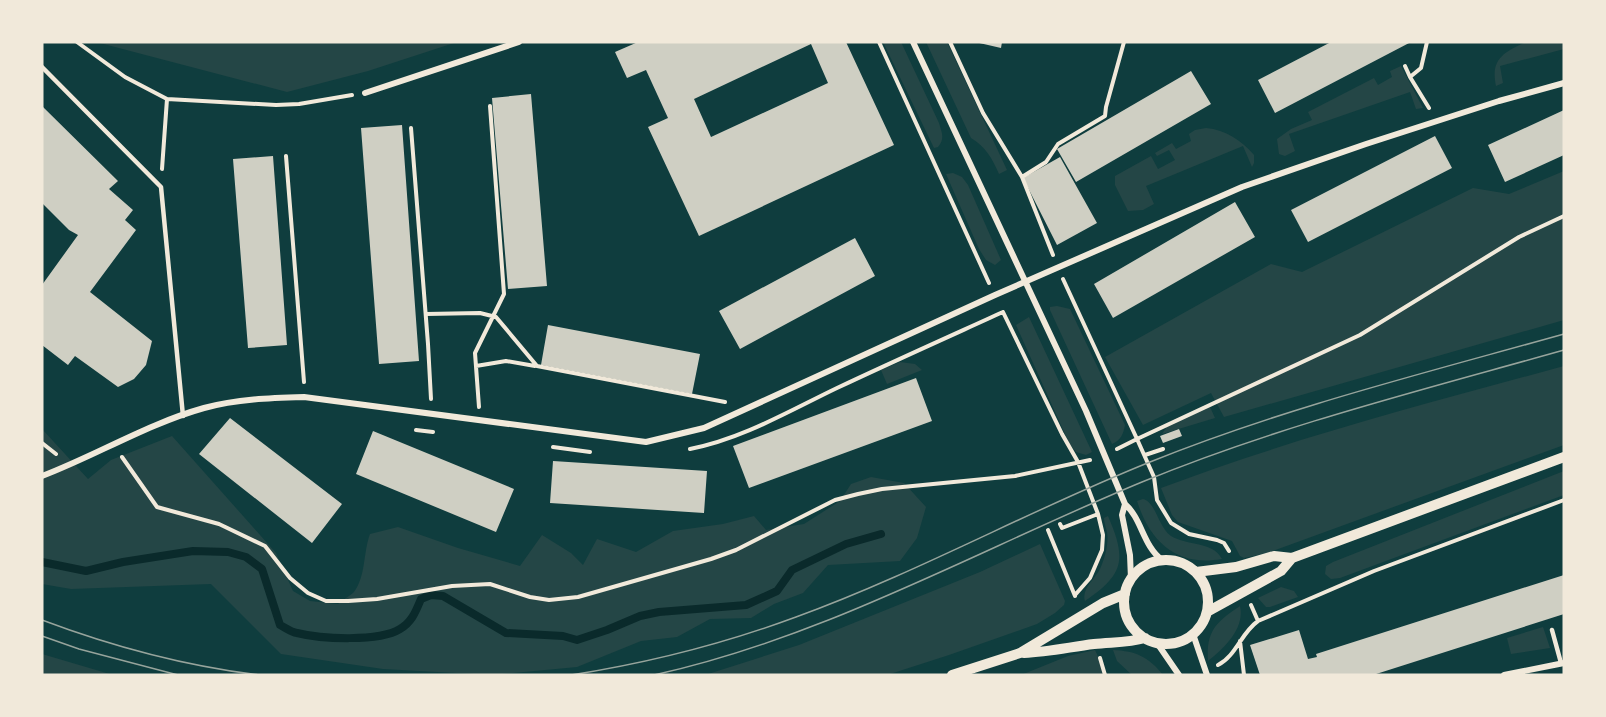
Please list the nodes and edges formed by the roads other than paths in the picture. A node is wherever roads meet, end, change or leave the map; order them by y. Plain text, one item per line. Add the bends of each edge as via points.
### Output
1 (519, 42) edge
2 (913, 42) edge
3 (42, 67) edge
4 (1564, 83) edge
5 (365, 93) road end
6 (1024, 282) junction
7 (183, 416) junction
8 (1564, 457) edge
9 (42, 476) edge
10 (1125, 504) junction
11 (1292, 558) junction
12 (1162, 560) junction
13 (1196, 572) junction
14 (1131, 579) junction
15 (1125, 594) junction
16 (1207, 612) junction
17 (1552, 630) dead end
18 (1193, 634) junction
19 (1145, 638) junction
20 (1157, 643) junction
21 (1020, 653) junction
22 (1562, 663) edge
23 (952, 675) edge
24 (1179, 675) edge
25 (1207, 675) edge
26 (1504, 675) edge

1 - 5 street
2 - 6 street
3 - 7 lane via 161,187
4 - 6 street via 1242,187
6 - 7 street via 704,428 646,442 304,397 254,399
6 - 10 street
7 - 9 street
8 - 11 street
10 - 12 street via 1147,543
10 - 14 street via 1122,515
11 - 13 street via 1274,556 1236,567
11 - 16 street via 1281,571
12 - 13 street via 1180,562
12 - 14 street via 1144,566
13 - 16 street via 1207,592
14 - 15 street
15 - 19 street via 1128,619
15 - 21 street
16 - 18 street
17 - 22 lane
18 - 20 street via 1176,642
18 - 25 street
19 - 20 street
19 - 21 street
20 - 24 street
21 - 23 street
22 - 26 street

